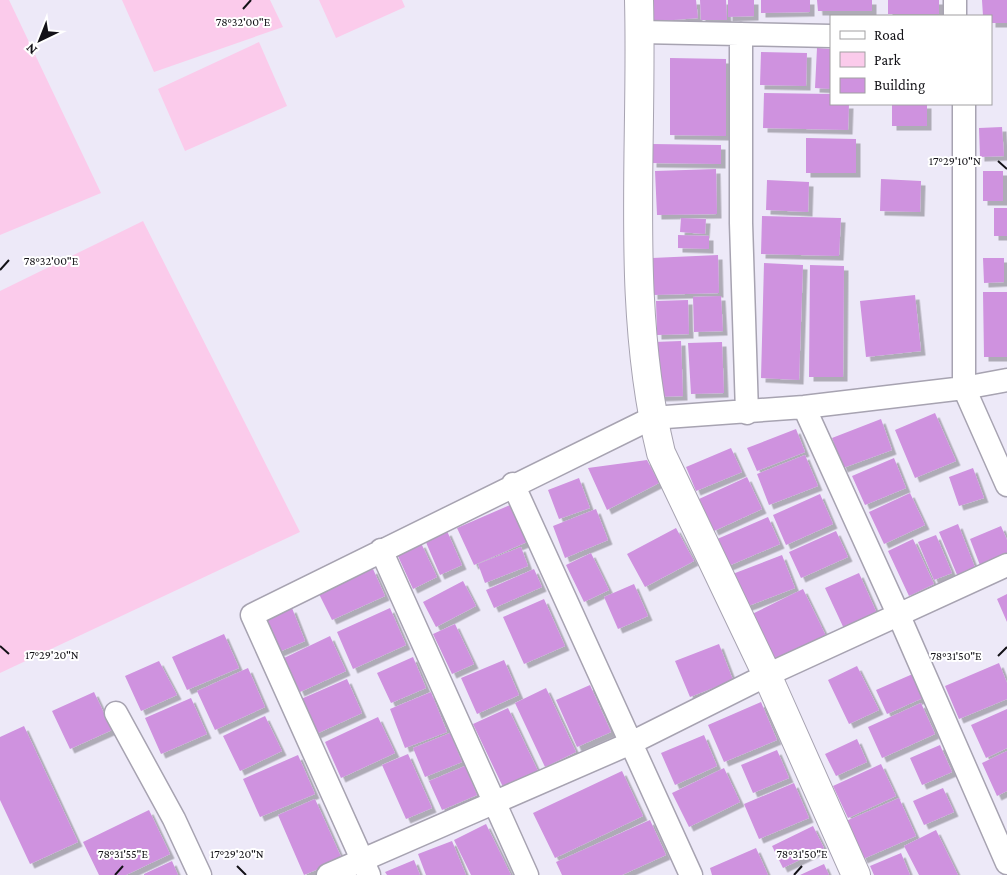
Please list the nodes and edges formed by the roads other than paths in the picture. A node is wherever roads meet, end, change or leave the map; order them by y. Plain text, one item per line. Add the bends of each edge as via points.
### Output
1 (639, 0) edge
2 (955, 0) edge
3 (955, 15) edge
4 (640, 32) junction
5 (741, 34) junction
6 (830, 36) edge
7 (964, 105) edge
8 (1007, 380) edge
9 (964, 388) junction
10 (804, 407) junction
11 (747, 412) junction
12 (652, 418) junction
13 (513, 484) junction
14 (1007, 485) edge
15 (381, 550) junction
16 (1007, 566) edge
17 (899, 616) junction
18 (767, 675) junction
19 (116, 712) dead end
20 (631, 743) junction
21 (494, 803) junction
22 (1007, 863) edge
23 (365, 867) edge
24 (1007, 873) edge
25 (200, 875) edge
26 (328, 875) edge
27 (527, 875) edge
28 (691, 875) edge
29 (856, 875) edge
30 (1002, 875) edge

1 - 4 street
2 - 3 street
4 - 5 street
4 - 12 street via 639,294
5 - 6 street
5 - 11 street via 741,223
7 - 9 street
8 - 9 street
9 - 10 street
9 - 14 street
10 - 11 street
10 - 17 street
11 - 12 street
12 - 13 street
12 - 18 street via 661,453
13 - 15 street
13 - 20 street
15 - 21 street
15 - 23 street via 252,615
16 - 17 street
17 - 18 street
17 - 22 street
18 - 20 street
18 - 29 street
19 - 25 street via 174,819
20 - 21 street
20 - 28 street
21 - 23 street
21 - 27 street
23 - 26 street
24 - 30 street

